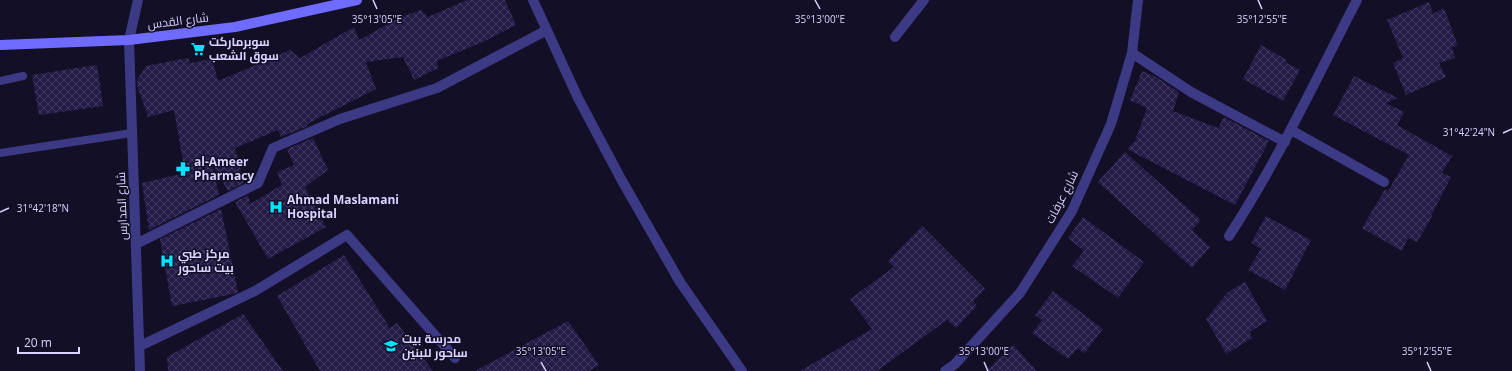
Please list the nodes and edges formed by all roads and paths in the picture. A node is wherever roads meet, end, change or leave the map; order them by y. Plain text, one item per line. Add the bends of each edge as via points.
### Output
1 (138, 0) edge
2 (357, 0) edge
3 (533, 0) edge
4 (924, 0) edge
5 (1138, 0) edge
6 (1357, 0) edge
7 (547, 30) junction
8 (895, 37) dead end
9 (129, 40) junction
10 (0, 45) edge
11 (1132, 53) junction
12 (23, 76) dead end
13 (0, 81) edge
14 (1291, 130) junction
15 (132, 133) junction
16 (1285, 142) junction
17 (0, 153) edge
18 (1384, 182) dead end
19 (1229, 236) dead end
20 (136, 244) junction
21 (140, 346) junction
22 (455, 358) dead end
23 (140, 371) edge
24 (742, 371) edge
25 (945, 371) edge

1 - 9 street, شارع المدارس
2 - 9 main road, شارع القدس via 235,27
3 - 7 street
4 - 8 street
5 - 11 street, شارع عرفات
6 - 14 street
7 - 20 street via 436,88 340,119 273,148 258,183
7 - 24 street via 578,98 625,186 680,282
9 - 10 main road, شارع القدس
9 - 15 street, شارع المدارس
11 - 16 street via 1191,92
11 - 25 street, شارع عرفات via 1111,124 1072,211 1020,293 955,364
12 - 13 lane
14 - 16 street
14 - 18 street
15 - 17 lane
15 - 20 street, شارع المدارس
16 - 19 street via 1253,200
20 - 21 street, شارع المدارس
21 - 22 street via 255,291 346,235
21 - 23 street, شارع المدارس

